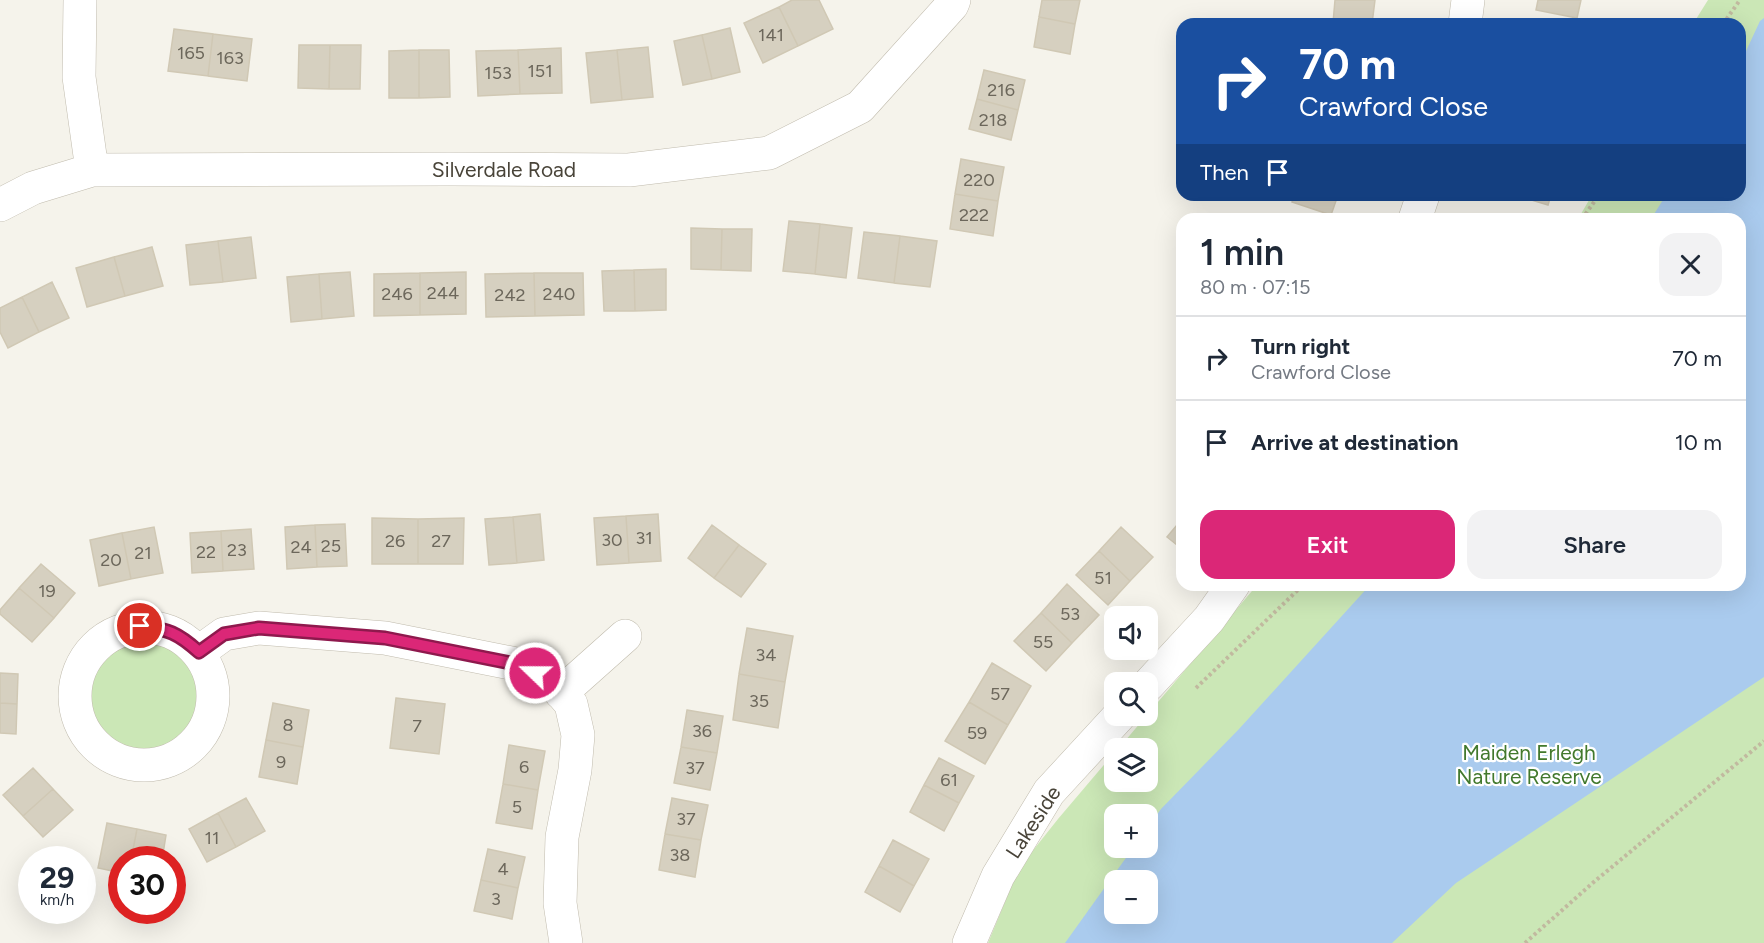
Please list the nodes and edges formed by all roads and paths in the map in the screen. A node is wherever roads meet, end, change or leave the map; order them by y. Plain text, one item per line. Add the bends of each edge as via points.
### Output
1 (80, 0) edge
2 (954, 0) edge
3 (1468, 0) edge
4 (1740, 0) edge
5 (1466, 18) edge
6 (1727, 18) edge
7 (92, 170) junction
8 (0, 205) edge
9 (1229, 591) edge
10 (1297, 591) edge
11 (625, 636) dead end
12 (199, 652) junction
13 (1158, 674) edge
14 (561, 693) junction
15 (1191, 693) dead end
16 (1110, 726) edge
17 (1764, 741) edge
18 (566, 943) edge
19 (969, 943) edge
20 (1525, 943) edge

1 - 7 street via 79,77
2 - 7 street, Silverdale Road via 860,107 769,153 629,170
3 - 5 street
4 - 6 path
7 - 8 street, Silverdale Road via 33,189
9 - 13 street via 1209,619
10 - 15 path
11 - 14 street
12 - 12 street via 183,637 162,628 140,626 118,631 99,642 85,659 76,680 80,724 93,744 112,758 135,765 158,765 181,755 199,740 210,719 214,695 210,671
12 - 14 street via 224,634 259,628 385,638 516,664 553,683
14 - 18 street via 571,704 578,735 562,837 561,903
16 - 19 street, Lakeside via 1049,792 998,876
17 - 20 path

